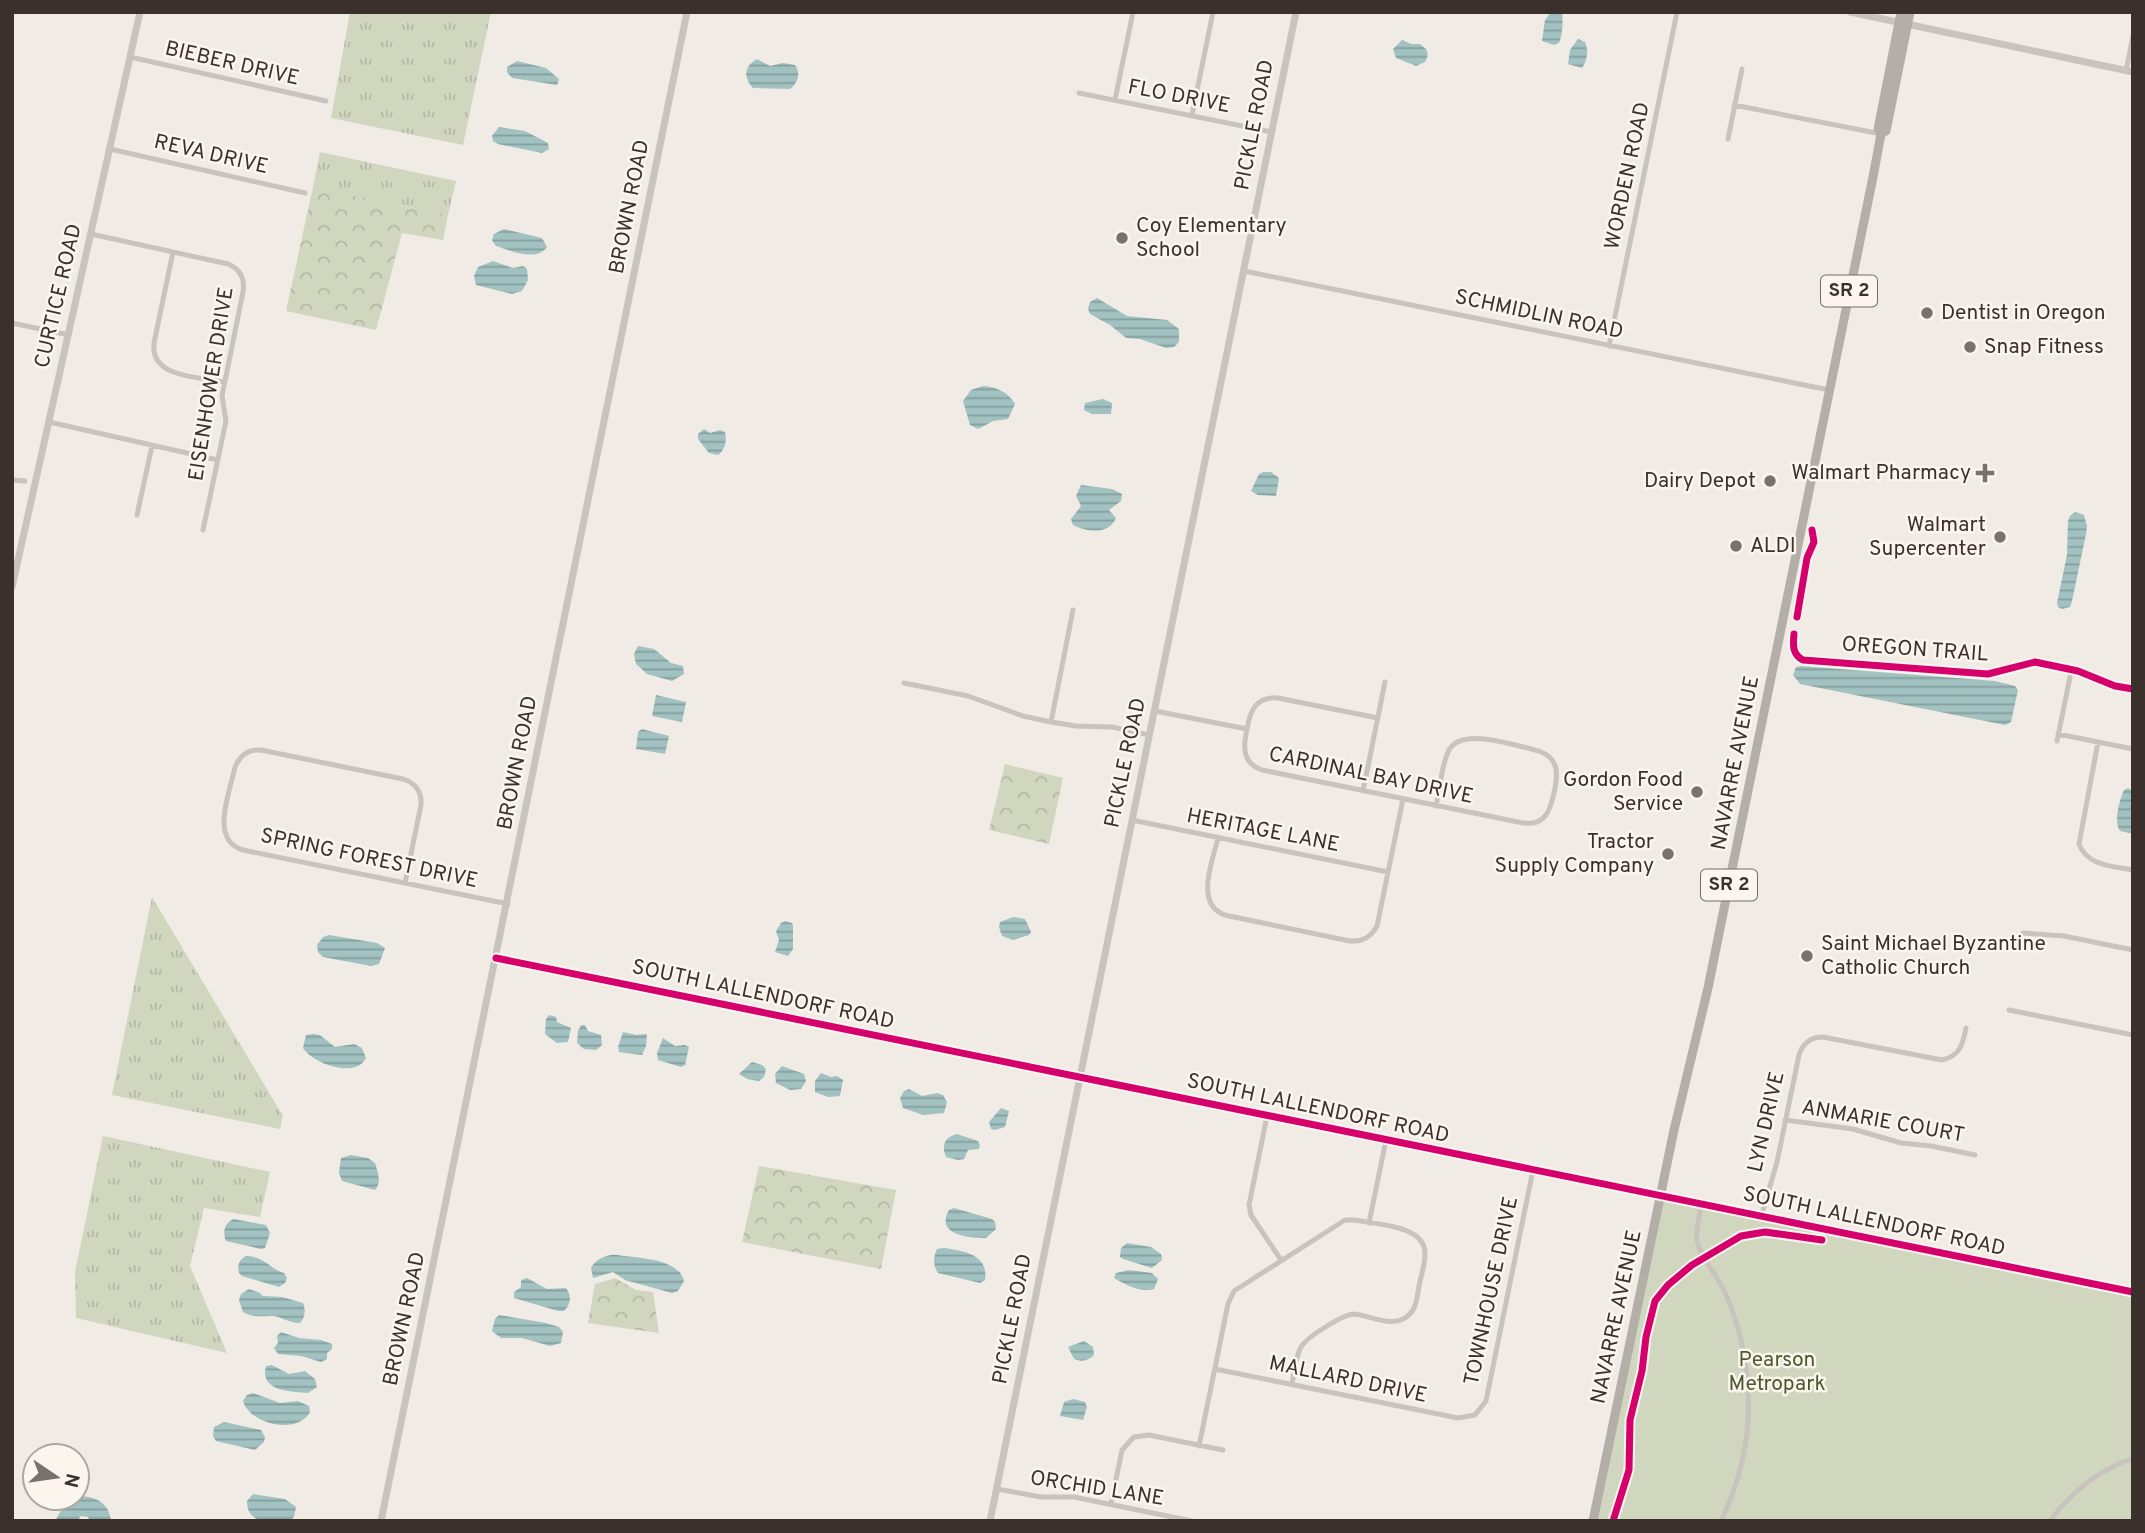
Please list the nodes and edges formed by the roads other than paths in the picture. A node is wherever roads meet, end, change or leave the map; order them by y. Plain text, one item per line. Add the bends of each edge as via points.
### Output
1 (140, 12) edge
2 (687, 12) edge
3 (1133, 12) edge
4 (1213, 12) edge
5 (1296, 12) edge
6 (1677, 12) edge
7 (1850, 12) edge
8 (1910, 12) edge
9 (1902, 19) edge
10 (2133, 36) edge
11 (130, 57) junction
12 (1742, 69) dead end
13 (2129, 71) edge
14 (1079, 93) dead end
15 (1115, 100) junction
16 (326, 101) dead end
17 (1883, 101) junction
18 (1734, 105) junction
19 (1192, 115) junction
20 (1888, 123) junction
21 (1272, 132) junction
22 (1881, 134) junction
23 (1728, 139) dead end
24 (110, 149) junction
25 (305, 193) dead end
26 (91, 234) junction
27 (173, 252) junction
28 (1244, 271) junction
29 (12, 323) edge
30 (69, 335) junction
31 (1609, 346) junction
32 (224, 382) junction
33 (1829, 390) junction
34 (49, 422) junction
35 (152, 446) junction
36 (218, 460) junction
37 (12, 480) edge
38 (25, 481) dead end
39 (137, 515) dead end
40 (203, 530) dead end
41 (15, 560) edge
42 (14, 574) edge
43 (12, 587) edge
44 (1073, 610) dead end
45 (2070, 677) dead end
46 (1385, 682) dead end
47 (904, 683) dead end
48 (1155, 711) junction
49 (1378, 718) junction
50 (1051, 722) junction
51 (1247, 729) junction
52 (1150, 735) junction
53 (2098, 742) junction
54 (2133, 749) edge
55 (1363, 791) junction
56 (1403, 799) junction
57 (1436, 806) junction
58 (1132, 820) junction
59 (1217, 838) junction
60 (2133, 870) edge
61 (1388, 873) junction
62 (405, 883) junction
63 (508, 904) junction
64 (2023, 933) dead end
65 (2133, 950) edge
66 (496, 958) junction
67 (2009, 1010) dead end
68 (1966, 1028) dead end
69 (2133, 1035) edge
70 (1080, 1078) junction
71 (1266, 1116) junction
72 (1786, 1120) junction
73 (1386, 1140) junction
74 (1975, 1156) dead end
75 (1533, 1170) junction
76 (1660, 1194) junction
77 (1702, 1203) junction
78 (1761, 1217) junction
79 (1368, 1223) junction
80 (1281, 1260) junction
81 (2133, 1292) edge
82 (1215, 1369) junction
83 (1292, 1384) junction
84 (1475, 1415) joint
85 (1199, 1446) junction
86 (1223, 1450) dead end
87 (2133, 1458) edge
88 (997, 1489) junction
89 (1111, 1504) junction
90 (381, 1521) edge
91 (990, 1521) edge
92 (1192, 1521) edge
93 (1593, 1521) edge
94 (1721, 1521) edge
95 (2050, 1521) edge

1 - 11 street, CURTICE ROAD
2 - 63 street, BROWN ROAD
3 - 15 street
4 - 19 street
5 - 21 street, PICKLE ROAD
6 - 31 street, WORDEN ROAD
7 - 9 street
8 - 9 highway, NAVARRE AVENUE / SR 2
9 - 13 street
9 - 17 highway, NAVARRE AVENUE / SR 2
9 - 20 highway, NAVARRE AVENUE / SR 2
10 - 13 street
11 - 16 street, BIEBER DRIVE
11 - 24 street, CURTICE ROAD
12 - 18 street
14 - 15 street, FLO DRIVE
15 - 19 street, FLO DRIVE
17 - 20 highway via 1883,120
17 - 22 highway, NAVARRE AVENUE / SR 2
18 - 22 street
18 - 23 street
19 - 21 street, FLO DRIVE
20 - 22 highway, NAVARRE AVENUE / SR 2
21 - 28 street, PICKLE ROAD
22 - 33 highway, NAVARRE AVENUE / SR 2
24 - 25 street, REVA DRIVE
24 - 26 street, CURTICE ROAD
26 - 27 street, EISENHOWER DRIVE
26 - 30 street, CURTICE ROAD
27 - 32 street, EISENHOWER DRIVE via 228,264 242,278
27 - 32 street via 155,356 166,370
28 - 31 street, SCHMIDLIN ROAD
28 - 48 street, PICKLE ROAD
29 - 30 street
30 - 34 street, CURTICE ROAD
31 - 33 street, SCHMIDLIN ROAD
32 - 36 street, EISENHOWER DRIVE via 226,421
33 - 76 highway, NAVARRE AVENUE / SR 2 via 1708,988
34 - 35 street
34 - 41 street, CURTICE ROAD
35 - 36 street
35 - 39 street
36 - 40 street, EISENHOWER DRIVE
37 - 38 street
41 - 42 street, CURTICE ROAD
42 - 43 street, CURTICE ROAD
44 - 50 street
45 - 53 street via 2058,737
46 - 49 street
47 - 50 street via 968,696
48 - 51 street, CARDINAL BAY DRIVE
48 - 52 street, PICKLE ROAD
49 - 51 street via 1270,697 1252,709
49 - 55 street
50 - 52 street
51 - 55 street, CARDINAL BAY DRIVE via 1244,750 1254,767
52 - 58 street, PICKLE ROAD
53 - 54 street
53 - 60 street via 2079,844 2092,861
55 - 56 street, CARDINAL BAY DRIVE
56 - 57 street, CARDINAL BAY DRIVE
56 - 61 street
57 - 57 street, CARDINAL BAY DRIVE via 1531,824 1547,814 1557,771 1554,761 1547,754 1468,737 1456,741 1448,750
58 - 59 street, HERITAGE LANE
58 - 70 street, PICKLE ROAD
59 - 61 street, HERITAGE LANE
59 - 61 street via 1207,893 1219,912 1350,941 1370,936 1378,923
62 - 62 street, SPRING FOREST DRIVE via 232,846 223,825 240,757 264,750 413,784 421,799
62 - 63 street, SPRING FOREST DRIVE
63 - 66 street, BROWN ROAD
64 - 65 street
66 - 70 street, SOUTH LALLENDORF ROAD
66 - 90 street, BROWN ROAD
67 - 69 street
68 - 72 street, LYN DRIVE via 1960,1049 1942,1060 1812,1038 1800,1052
70 - 71 street, SOUTH LALLENDORF ROAD
70 - 88 street, PICKLE ROAD
71 - 73 street, SOUTH LALLENDORF ROAD
71 - 80 street via 1249,1205
72 - 74 street, ANMARIE COURT via 1853,1129
72 - 78 street, LYN DRIVE
73 - 75 street, SOUTH LALLENDORF ROAD
73 - 79 street
75 - 76 street, SOUTH LALLENDORF ROAD
75 - 84 street, TOWNHOUSE DRIVE via 1486,1401
76 - 77 street, SOUTH LALLENDORF ROAD
76 - 93 highway, NAVARRE AVENUE / SR 2
77 - 78 street, SOUTH LALLENDORF ROAD
77 - 94 street via 1697,1240 1727,1294 1745,1351 1749,1386 1746,1446
78 - 81 street, SOUTH LALLENDORF ROAD
79 - 80 street via 1339,1222
79 - 83 street via 1408,1231 1422,1241 1425,1257 1414,1307 1396,1321 1355,1314 1340,1318 1303,1344
80 - 82 street via 1231,1296
82 - 83 street, MALLARD DRIVE
82 - 85 street
83 - 84 street, MALLARD DRIVE via 1458,1418
85 - 86 street
85 - 89 street via 1149,1435 1134,1437 1122,1450
87 - 95 street via 2075,1492
88 - 89 street, ORCHID LANE
88 - 91 street, PICKLE ROAD
89 - 92 street, ORCHID LANE

